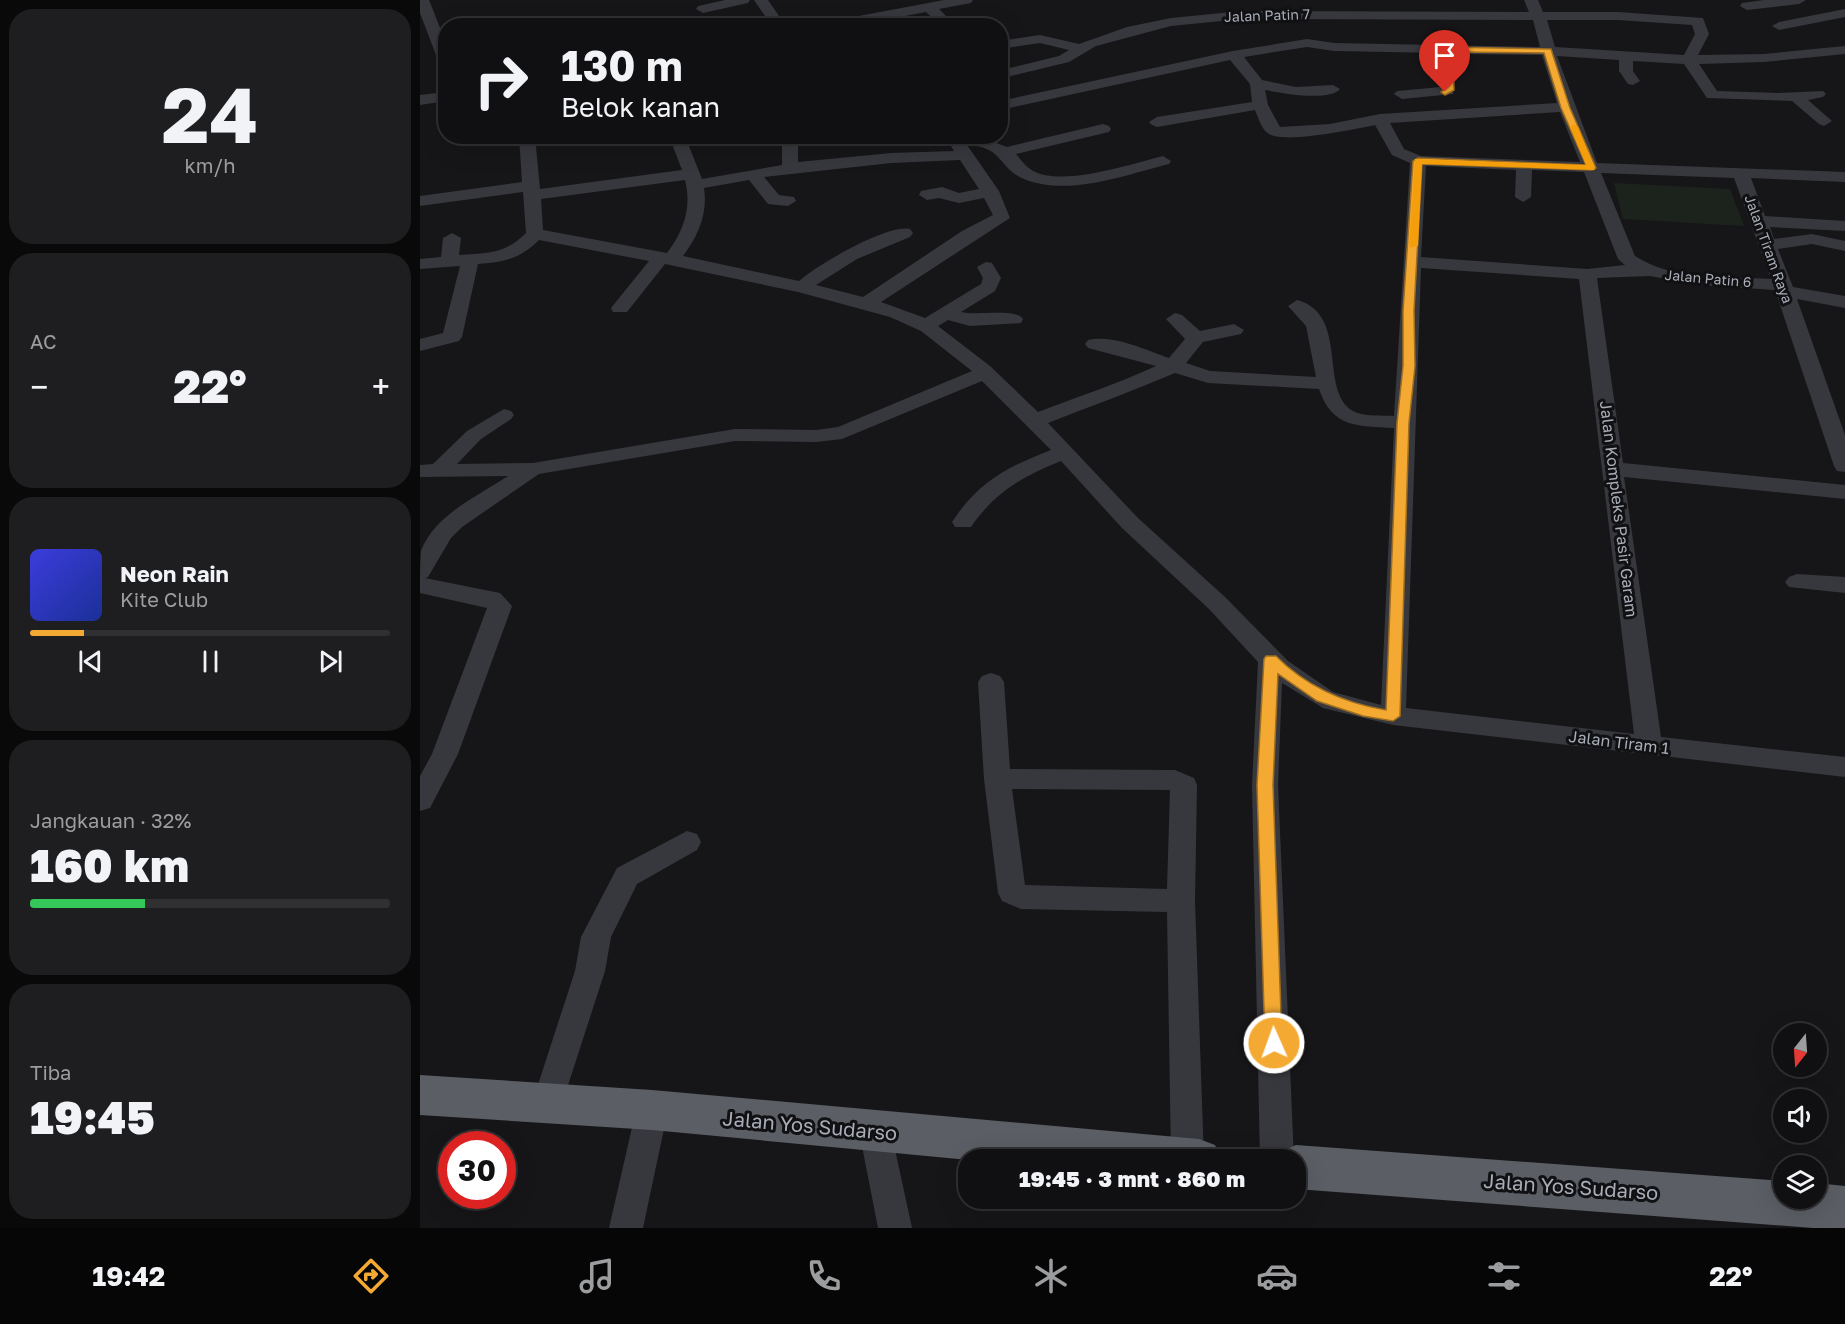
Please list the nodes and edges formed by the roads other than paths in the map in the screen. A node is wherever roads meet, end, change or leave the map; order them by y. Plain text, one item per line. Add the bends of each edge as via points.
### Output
1 (422, 0) edge
2 (743, 0) edge
3 (761, 0) edge
4 (966, 0) edge
5 (1531, 0) edge
6 (1799, 0) edge
7 (1808, 0) edge
8 (724, 2) edge
9 (950, 3) junction
10 (1747, 6) dead end
11 (929, 7) junction
12 (1305, 7) edge
13 (703, 9) dead end
14 (1845, 13) edge
15 (1827, 16) junction
16 (1537, 17) junction
17 (773, 18) edge
18 (849, 18) edge
19 (869, 18) edge
20 (941, 18) edge
21 (425, 26) edge
22 (1779, 26) dead end
23 (1845, 29) edge
24 (1306, 43) junction
25 (1008, 44) edge
26 (438, 48) edge
27 (1083, 49) junction
28 (1449, 49) junction
29 (1845, 50) edge
30 (1548, 51) junction
31 (1233, 55) junction
32 (1626, 57) junction
33 (1689, 60) junction
34 (1008, 70) edge
35 (1008, 74) edge
36 (1633, 81) dead end
37 (1257, 84) junction
38 (1333, 89) dead end
39 (1402, 94) dead end
40 (1818, 94) dead end
41 (438, 97) edge
42 (1039, 97) junction
43 (1796, 97) junction
44 (420, 100) edge
45 (1008, 104) edge
46 (1260, 105) junction
47 (1566, 108) junction
48 (1452, 115) junction
49 (1380, 119) junction
50 (1824, 121) dead end
51 (1157, 122) dead end
52 (1103, 129) dead end
53 (1459, 132) dead end
54 (528, 144) edge
55 (678, 144) edge
56 (790, 144) edge
57 (957, 144) edge
58 (991, 144) edge
59 (1006, 152) junction
60 (1163, 161) dead end
61 (1418, 161) junction
62 (1524, 165) junction
63 (790, 168) junction
64 (1592, 168) junction
65 (753, 174) junction
66 (1741, 174) junction
67 (1845, 177) edge
68 (693, 180) junction
69 (532, 190) junction
70 (991, 191) junction
71 (927, 195) dead end
72 (1523, 197) dead end
73 (420, 201) edge
74 (788, 201) dead end
75 (1758, 221) junction
76 (1845, 226) edge
77 (904, 233) dead end
78 (535, 234) junction
79 (452, 238) dead end
80 (1767, 245) junction
81 (1845, 246) edge
82 (667, 258) junction
83 (470, 260) junction
84 (450, 261) junction
85 (1412, 262) junction
86 (1631, 262) junction
87 (420, 264) edge
88 (986, 267) dead end
89 (1613, 270) junction
90 (1653, 273) junction
91 (1587, 274) junction
92 (803, 287) junction
93 (1783, 288) junction
94 (1845, 302) edge
95 (865, 304) junction
96 (1297, 306) dead end
97 (620, 308) dead end
98 (946, 313) junction
99 (1014, 319) dead end
100 (1175, 320) dead end
101 (926, 326) junction
102 (1234, 330) dead end
103 (1196, 338) junction
104 (1095, 344) dead end
105 (420, 345) edge
106 (1173, 366) junction
107 (984, 373) junction
108 (1328, 384) junction
109 (504, 415) dead end
110 (1035, 421) junction
111 (1403, 423) junction
112 (1064, 452) junction
113 (1845, 466) edge
114 (533, 469) junction
115 (1614, 469) junction
116 (429, 471) edge
117 (1845, 492) edge
118 (963, 522) dead end
119 (420, 572) edge
120 (1797, 582) dead end
121 (420, 585) edge
122 (1845, 585) edge
123 (1271, 659) junction
124 (991, 682) dead end
125 (1393, 716) junction
126 (1648, 745) junction
127 (1845, 767) edge
128 (997, 779) junction
129 (420, 801) edge
130 (687, 842) dead end
131 (1180, 901) junction
132 (420, 1095) edge
133 (548, 1103) junction
134 (652, 1110) junction
135 (875, 1131) junction
136 (1076, 1149) edge
137 (1188, 1149) edge
138 (1277, 1149) edge
139 (1306, 1168) edge
140 (1845, 1208) edge
141 (1794, 1215) edge
142 (626, 1228) edge
143 (896, 1228) edge

1 - 21 street
2 - 8 street
3 - 17 street
4 - 9 street
5 - 16 street
6 - 10 street
7 - 15 street
8 - 13 street
9 - 11 street
9 - 18 street via 897,2
11 - 19 street
11 - 20 street
12 - 16 street, Jalan Patin 7
12 - 24 street
12 - 27 street, Jalan Patin 7 via 1171,22 1105,38
14 - 15 street
15 - 22 street
15 - 23 street
16 - 30 street
16 - 33 street, Jalan Patin 7 via 1696,20 1702,34
21 - 26 street
24 - 28 street
24 - 31 street
25 - 27 street via 1040,39
27 - 34 street, Jalan Patin 7 via 1064,59
28 - 30 street
28 - 39 street via 1448,91
29 - 33 street
30 - 32 street
30 - 47 street
31 - 37 street
31 - 42 street
32 - 33 street
32 - 36 street via 1624,66
33 - 43 street via 1712,95
35 - 42 street
37 - 38 street via 1296,92
37 - 46 street
40 - 43 street
41 - 44 street
42 - 45 street
43 - 50 street
46 - 49 street via 1272,130 1286,133
46 - 51 street via 1176,110
47 - 48 street
47 - 64 street
48 - 49 street
48 - 53 street
49 - 61 street via 1398,152
52 - 59 street
54 - 69 street
55 - 68 street
56 - 63 street
57 - 63 street via 891,158
57 - 70 street
58 - 59 street
59 - 60 street via 1023,172 1040,177 1085,178
61 - 62 street, Jalan Tiram Raya
61 - 85 street
62 - 64 street, Jalan Tiram Raya
62 - 72 street
63 - 65 street
64 - 66 street, Jalan Tiram Raya
64 - 86 street
65 - 68 street
65 - 74 street via 774,200
66 - 67 street
66 - 75 street, Jalan Tiram Raya
68 - 69 street
68 - 82 street via 693,228
69 - 73 street
69 - 78 street
70 - 71 street via 955,199 942,192
70 - 95 street via 1002,215 998,221 968,235
75 - 76 street
75 - 80 street, Jalan Tiram Raya
77 - 92 street via 829,266
78 - 82 street, Jalan Tiram 1
78 - 83 street via 513,253
79 - 84 street
80 - 81 street via 1812,239
80 - 93 street, Jalan Tiram Raya
82 - 92 street, Jalan Tiram 1
82 - 97 street
83 - 84 street
83 - 105 street via 452,337
84 - 87 street
85 - 91 street
85 - 111 street
86 - 89 street
86 - 90 street, Jalan Patin 6
88 - 98 street via 992,278 989,286
89 - 90 street
89 - 91 street
90 - 93 street, Jalan Patin 6
91 - 115 street, Jalan Kompleks Pasir Garam
92 - 95 street, Jalan Tiram 1
93 - 94 street, Jalan Patin 6
93 - 113 street, Jalan Tiram Raya
95 - 101 street, Jalan Tiram 1
96 - 108 street via 1317,326
98 - 99 street via 970,320
98 - 101 street
100 - 103 street
101 - 107 street, Jalan Tiram 1
102 - 103 street
103 - 106 street
104 - 106 street
106 - 108 street via 1208,377
106 - 110 street
107 - 110 street, Jalan Tiram 1
107 - 114 street via 842,433 735,435
108 - 111 street via 1337,407 1345,415
109 - 116 street
110 - 112 street, Jalan Tiram 1
111 - 125 street
112 - 118 street via 1024,467 993,485 973,504
112 - 123 street, Jalan Tiram 1 via 1132,525
114 - 116 street
114 - 119 street via 454,522 442,534
115 - 117 street
115 - 126 street, Jalan Kompleks Pasir Garam
120 - 122 street
121 - 129 street via 492,599 500,606 445,754
123 - 125 street, Jalan Tiram 1 via 1322,698
123 - 138 street via 1265,785
124 - 128 street
125 - 126 street, Jalan Tiram 1
126 - 127 street, Jalan Tiram 1
128 - 131 street via 1010,891 1014,895
128 - 131 street via 1181,782 1185,788
130 - 133 street via 627,876 596,937 590,971
131 - 137 street
132 - 133 highway, Jalan Yos Sudarso
133 - 134 highway, Jalan Yos Sudarso
134 - 135 highway, Jalan Yos Sudarso
134 - 142 street
135 - 136 highway, Jalan Yos Sudarso
135 - 143 street
139 - 141 highway, Jalan Yos Sudarso
140 - 141 highway, Jalan Yos Sudarso

